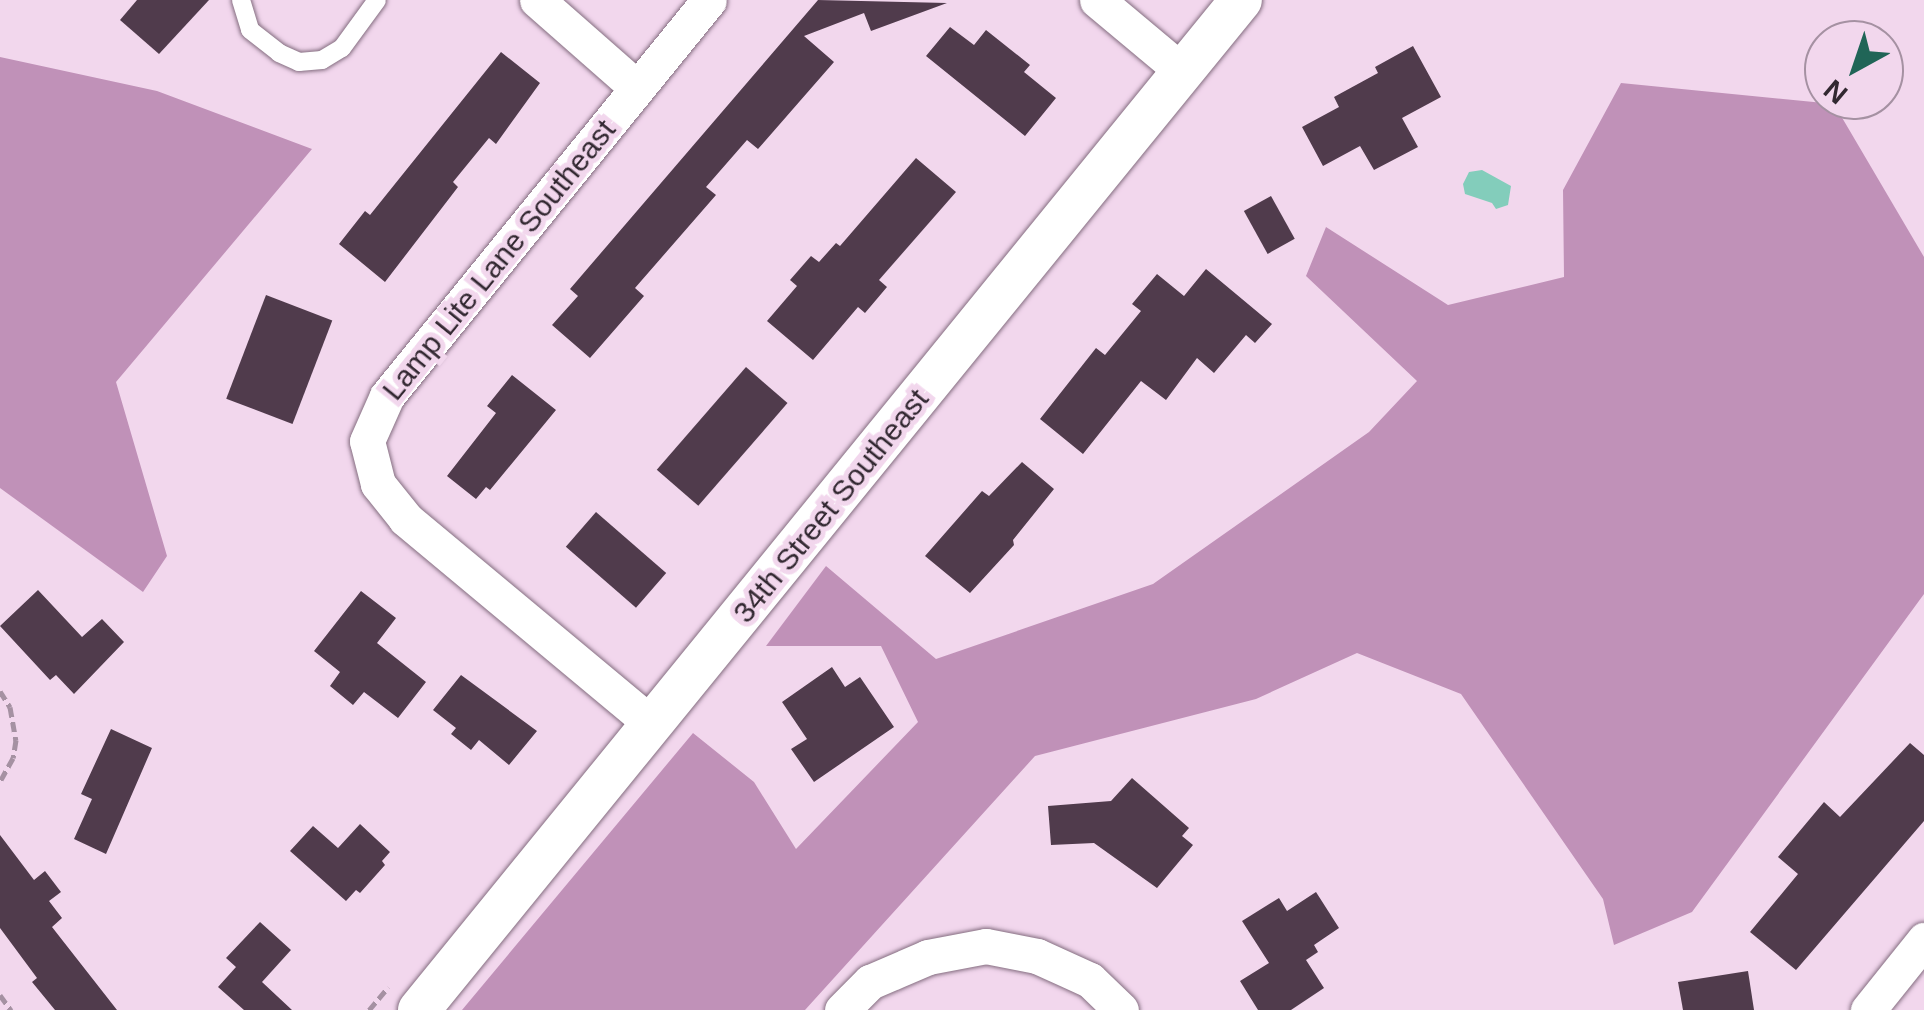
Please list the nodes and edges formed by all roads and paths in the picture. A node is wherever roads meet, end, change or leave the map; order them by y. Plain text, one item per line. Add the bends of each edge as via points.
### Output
1 (241, 0) edge
2 (377, 0) edge
3 (537, 0) edge
4 (710, 0) edge
5 (1097, 0) edge
6 (1241, 0) edge
7 (1184, 72) junction
8 (637, 88) junction
9 (0, 691) edge
10 (652, 724) junction
11 (0, 781) edge
12 (1924, 940) edge
13 (0, 996) edge
14 (12, 1010) edge
15 (419, 1010) edge
16 (842, 1010) edge
17 (1121, 1010) edge
18 (1868, 1010) edge

1 - 2 lane via 250,30 300,62 322,60 342,48
3 - 8 street
4 - 8 street, Lamp Lite Lane Southeast
5 - 7 street
6 - 7 street, 34th Street Southeast
7 - 10 street, 34th Street Southeast
8 - 10 street, Lamp Lite Lane Southeast via 387,396 368,441 378,484 406,519
9 - 11 path via 16,740
10 - 15 street, 34th Street Southeast
12 - 18 street
13 - 14 path
16 - 17 street via 870,982 928,957 986,946 1038,956 1090,980

